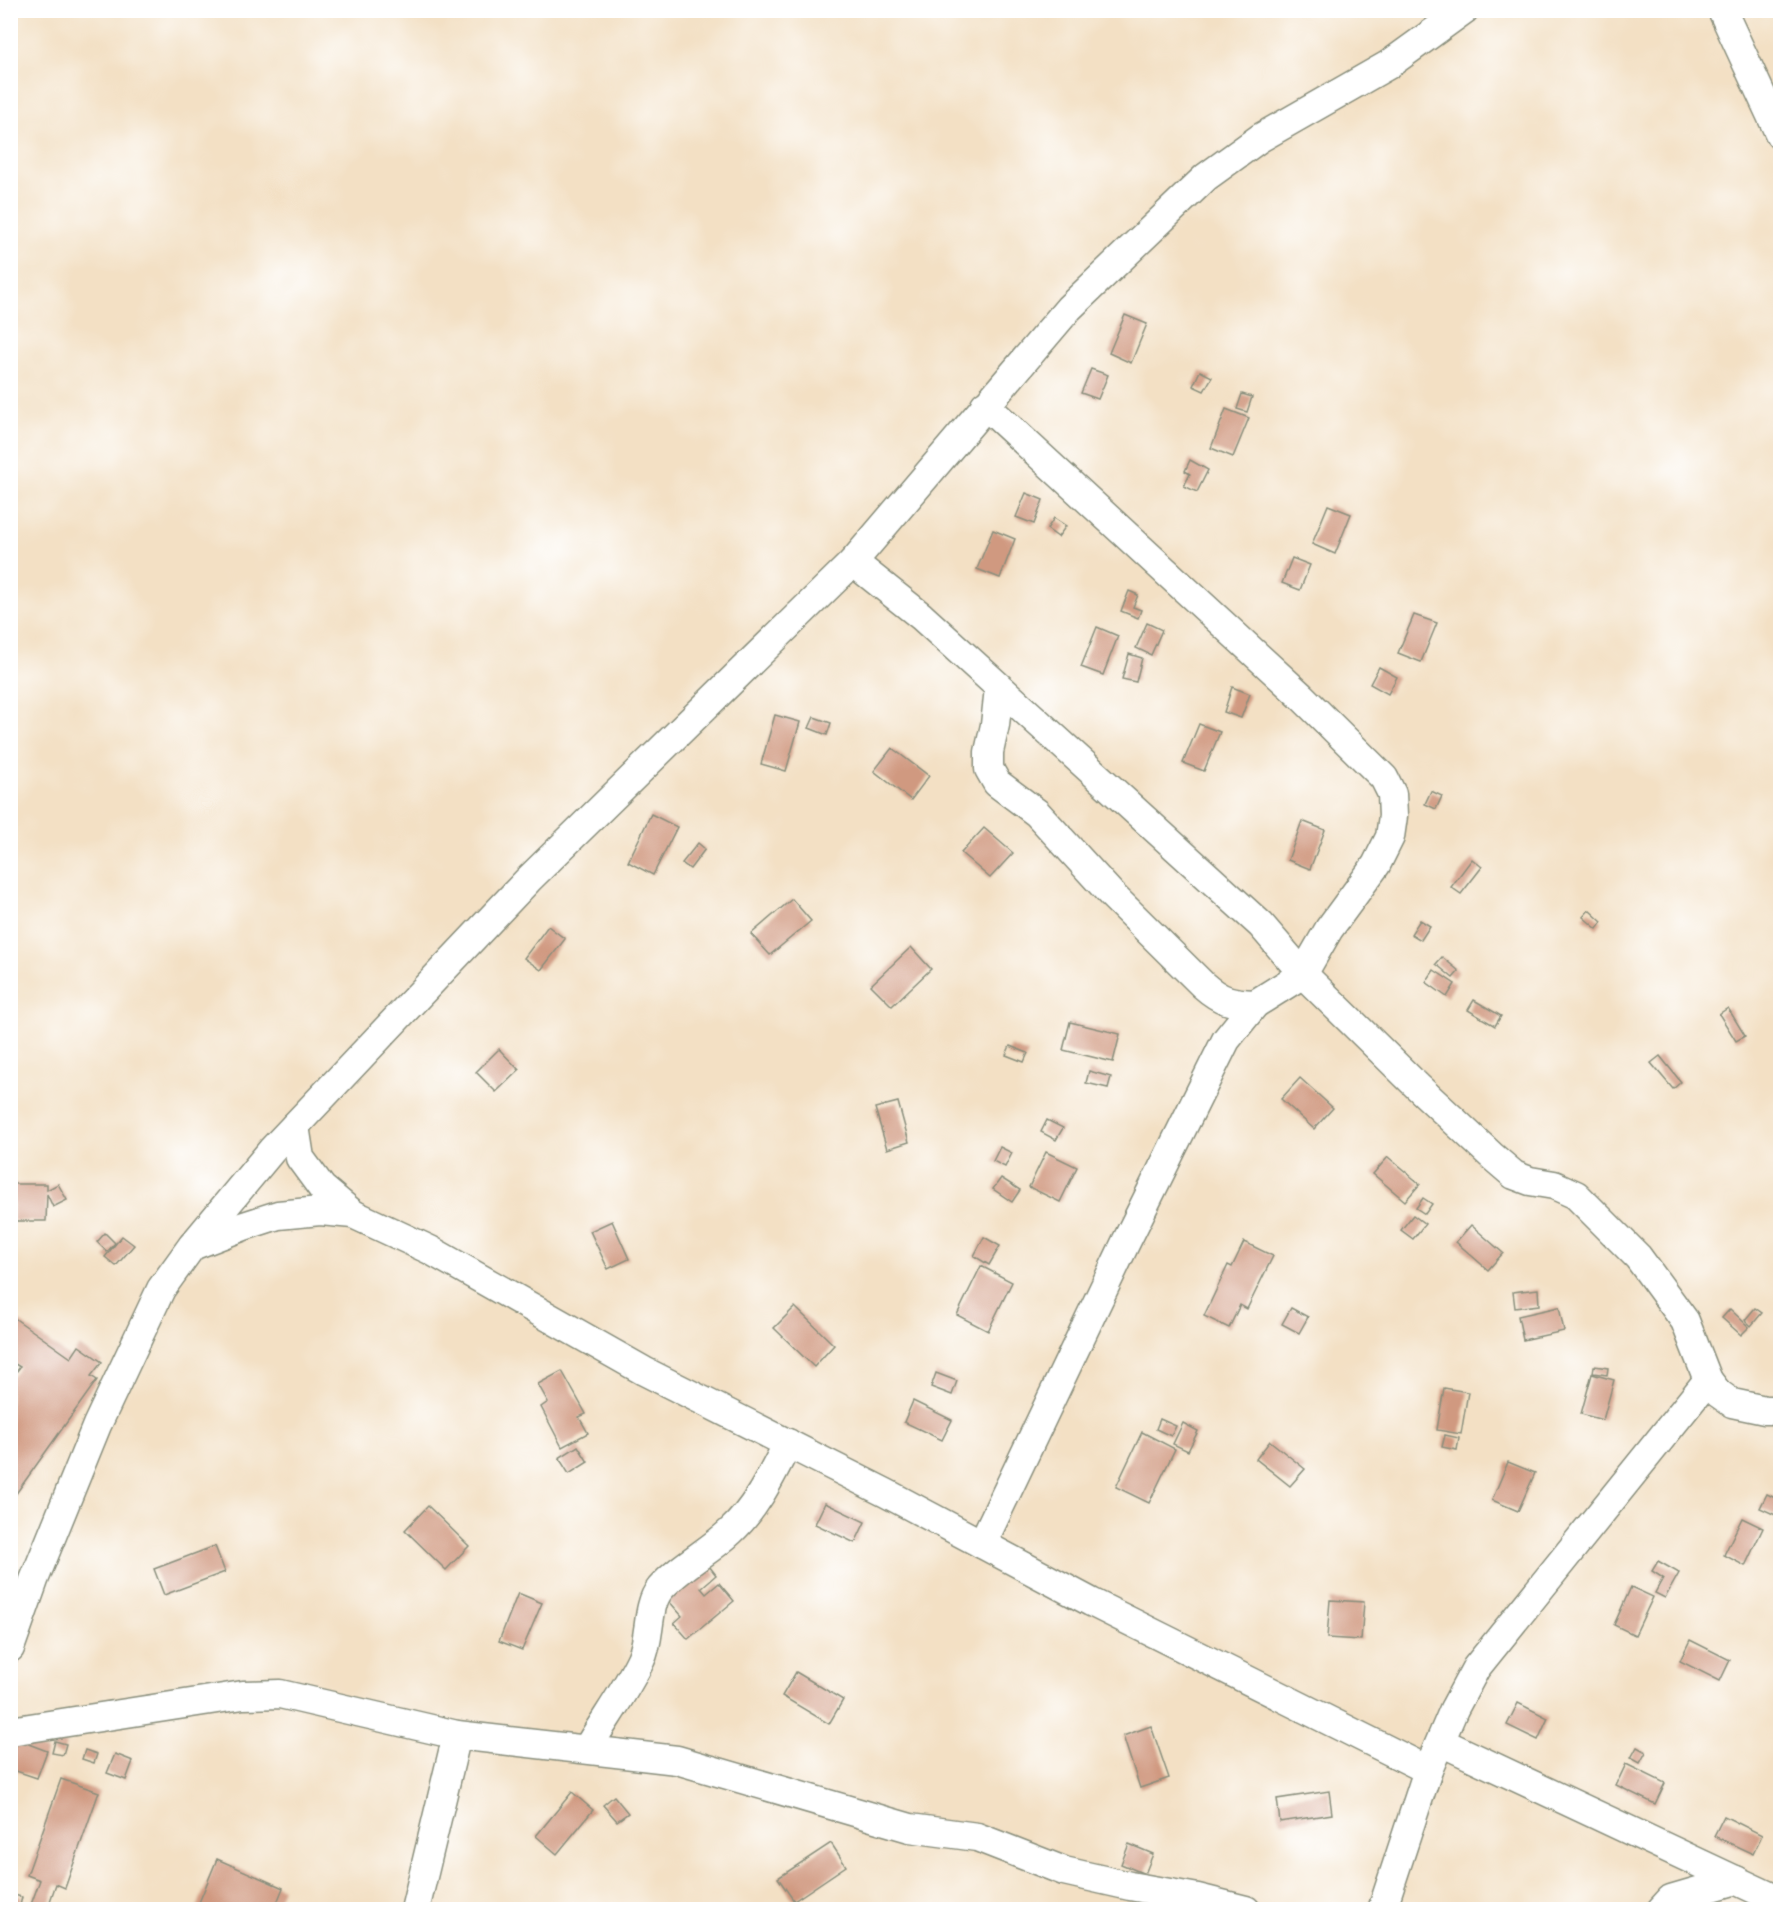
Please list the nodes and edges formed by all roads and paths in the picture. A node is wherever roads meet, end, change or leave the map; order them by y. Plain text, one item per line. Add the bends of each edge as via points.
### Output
1 (1464, 10) edge
2 (1722, 10) edge
3 (1780, 135) edge
4 (985, 405) junction
5 (853, 562) junction
6 (999, 687) junction
7 (1303, 974) junction
8 (1218, 997) junction
9 (1254, 1004) junction
10 (1226, 1040) junction
11 (294, 1126) junction
12 (353, 1214) junction
13 (192, 1246) junction
14 (1708, 1380) junction
15 (1780, 1410) edge
16 (788, 1443) junction
17 (982, 1544) junction
18 (10, 1648) edge
19 (10, 1731) edge
20 (457, 1735) junction
21 (1441, 1742) junction
22 (587, 1749) junction
23 (1428, 1770) junction
24 (1736, 1880) junction
25 (1780, 1901) edge
26 (415, 1910) edge
27 (1246, 1910) edge
28 (1382, 1910) edge
29 (1661, 1910) edge

1 - 4 street via 1388,65 1260,138 1206,177 1069,308
2 - 3 street
4 - 5 street
4 - 7 street via 1301,696 1384,778 1392,794 1390,837 1376,865 1329,928
5 - 6 street via 921,616
5 - 11 street via 528,880
6 - 7 street via 1261,925
6 - 8 street via 989,752 989,769 997,783 1036,813 1112,895
7 - 9 street
7 - 14 street via 1514,1175 1576,1195 1638,1257 1685,1321
8 - 9 street via 1235,1004
8 - 10 street
9 - 10 street
10 - 17 street
11 - 12 street via 300,1158 322,1188
11 - 13 street
12 - 13 street via 320,1211 278,1215
12 - 16 street via 430,1250 644,1371
13 - 18 street via 161,1289 97,1425
14 - 15 street via 1732,1403
14 - 21 street via 1476,1668
16 - 17 street
16 - 22 street via 752,1508 731,1531 658,1591 642,1658
17 - 23 street
19 - 20 street via 243,1695 280,1694
20 - 22 street
20 - 26 street
21 - 23 street
21 - 24 street
22 - 27 street via 677,1760 910,1828 977,1837 1064,1871
23 - 28 street
24 - 25 street
24 - 29 street via 1671,1899

